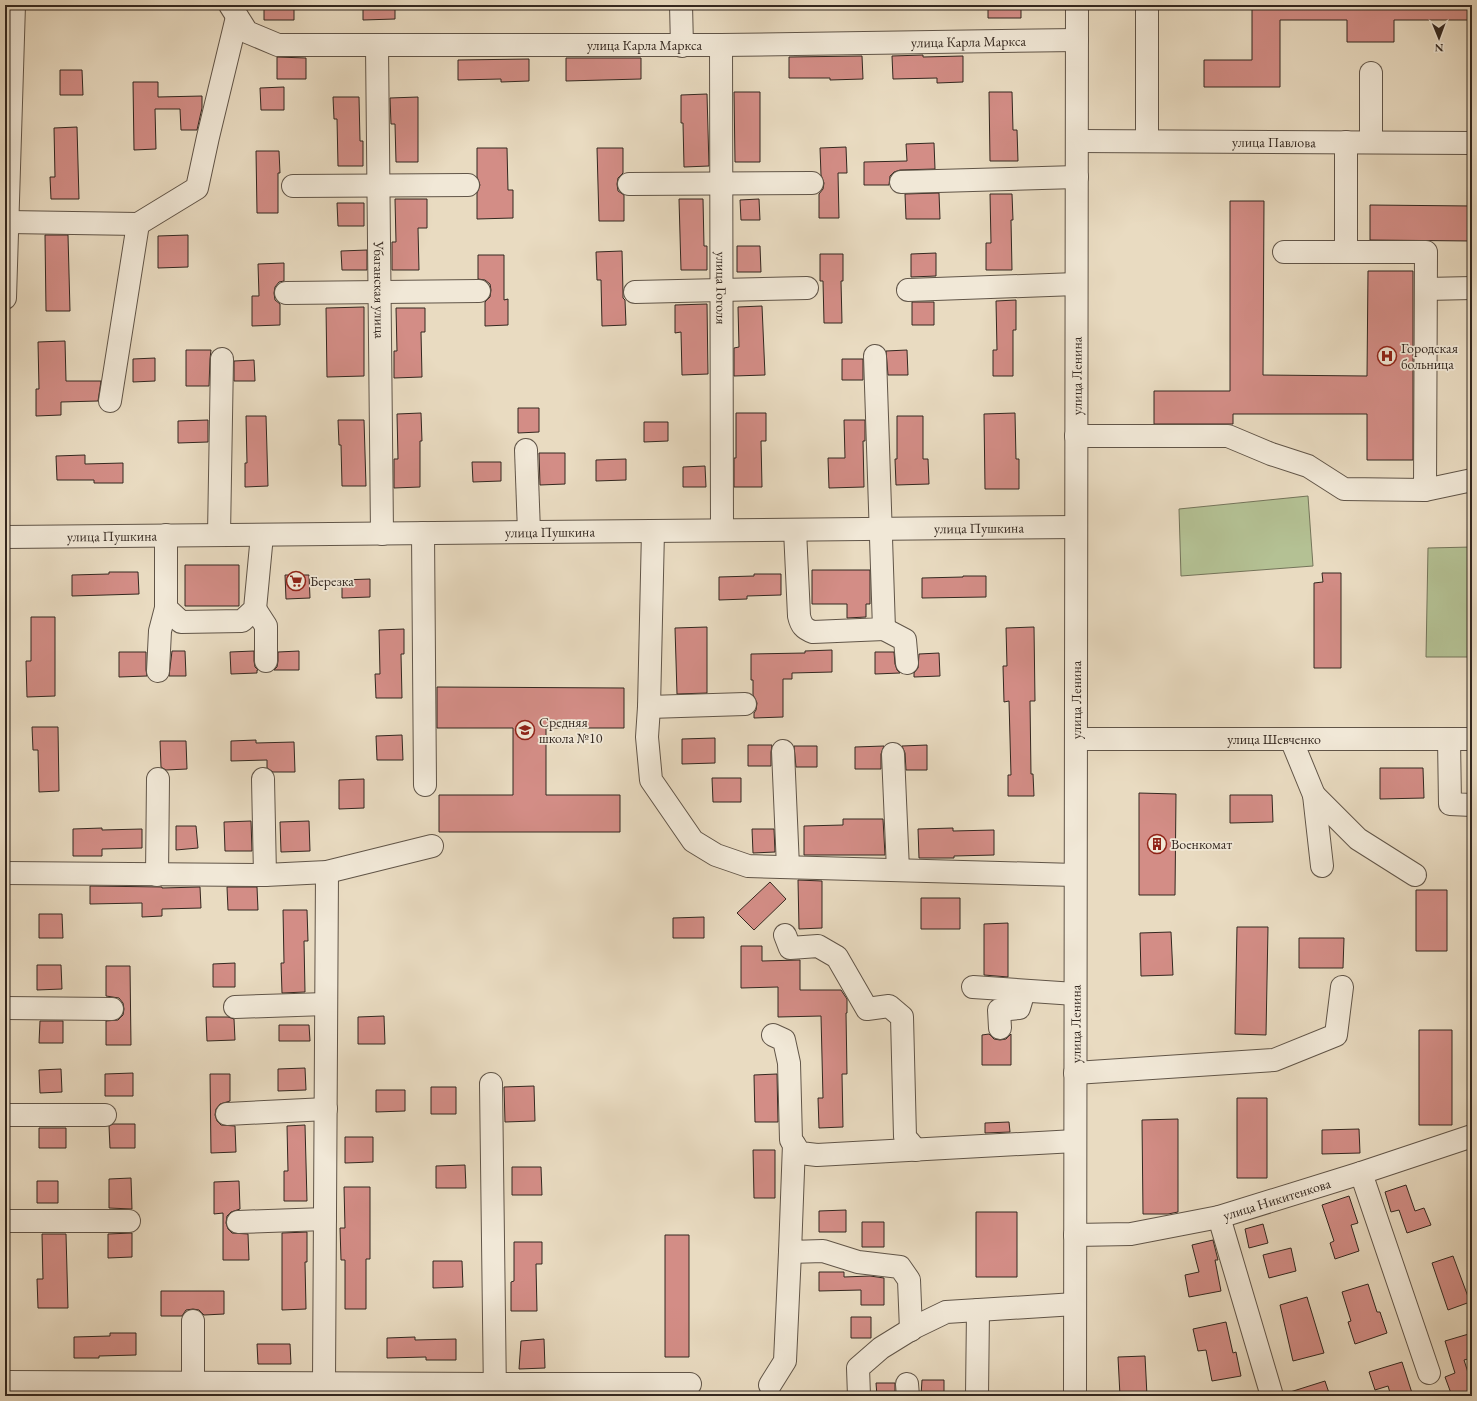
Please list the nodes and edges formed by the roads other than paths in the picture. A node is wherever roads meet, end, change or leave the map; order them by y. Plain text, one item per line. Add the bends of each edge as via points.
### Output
1 (14, 5) edge
2 (681, 5) edge
3 (1077, 5) edge
4 (1147, 5) edge
5 (234, 11) edge
6 (1077, 40) junction
7 (721, 45) junction
8 (377, 46) junction
9 (682, 46) junction
10 (1371, 73) dead end
11 (1147, 140) junction
12 (1077, 141) junction
13 (1346, 142) junction
14 (1371, 142) junction
15 (1472, 143) edge
16 (1077, 177) junction
17 (902, 182) dead end
18 (721, 183) junction
19 (812, 183) dead end
20 (630, 184) dead end
21 (378, 185) junction
22 (468, 185) dead end
23 (293, 186) dead end
24 (8, 222) junction
25 (138, 224) junction
26 (1284, 252) dead end
27 (1346, 252) junction
28 (1076, 284) junction
29 (807, 288) dead end
30 (1472, 288) edge
31 (1426, 289) junction
32 (721, 290) junction
33 (908, 290) dead end
34 (479, 291) dead end
35 (286, 292) dead end
36 (379, 292) junction
37 (635, 292) dead end
38 (5, 298) edge
39 (874, 356) dead end
40 (222, 359) dead end
41 (110, 401) dead end
42 (1076, 436) junction
43 (526, 450) dead end
44 (1472, 480) edge
45 (1425, 490) junction
46 (1076, 527) junction
47 (881, 529) junction
48 (722, 530) junction
49 (795, 530) junction
50 (653, 531) junction
51 (529, 532) junction
52 (423, 533) junction
53 (382, 534) junction
54 (219, 535) junction
55 (262, 535) junction
56 (166, 536) junction
57 (5, 537) edge
58 (166, 608) junction
59 (255, 609) junction
60 (884, 629) junction
61 (266, 660) dead end
62 (907, 663) dead end
63 (158, 671) dead end
64 (745, 704) dead end
65 (649, 708) junction
66 (1076, 739) junction
67 (1291, 739) junction
68 (1449, 739) junction
69 (1472, 739) edge
70 (783, 751) dead end
71 (894, 754) dead end
72 (158, 779) dead end
73 (263, 780) dead end
74 (424, 785) dead end
75 (1314, 795) junction
76 (1472, 805) edge
77 (432, 846) dead end
78 (1322, 866) dead end
79 (788, 867) junction
80 (898, 870) junction
81 (327, 872) junction
82 (5, 873) edge
83 (157, 875) junction
84 (265, 875) junction
85 (1075, 875) junction
86 (1415, 875) dead end
87 (785, 935) dead end
88 (973, 987) dead end
89 (1342, 987) dead end
90 (1024, 990) junction
91 (1075, 994) junction
92 (326, 1004) junction
93 (235, 1007) dead end
94 (5, 1008) edge
95 (112, 1009) dead end
96 (1000, 1028) dead end
97 (773, 1035) dead end
98 (1075, 1073) junction
99 (491, 1084) dead end
100 (326, 1109) junction
101 (227, 1114) dead end
102 (5, 1115) edge
103 (105, 1115) dead end
104 (1472, 1136) edge
105 (1075, 1141) junction
106 (794, 1144) junction
107 (916, 1150) junction
108 (1361, 1174) junction
109 (1218, 1217) junction
110 (325, 1220) junction
111 (5, 1221) edge
112 (129, 1221) dead end
113 (238, 1222) dead end
114 (1075, 1235) junction
115 (790, 1252) junction
116 (1075, 1304) junction
117 (978, 1310) junction
118 (193, 1321) dead end
119 (910, 1330) junction
120 (1429, 1373) dead end
121 (5, 1382) edge
122 (193, 1382) junction
123 (324, 1383) junction
124 (690, 1384) dead end
125 (770, 1385) dead end
126 (495, 1390) edge
127 (859, 1396) edge
128 (978, 1396) edge
129 (1075, 1396) edge
130 (1272, 1396) edge

1 - 24 street
2 - 9 street
3 - 6 street, улица Ленина
4 - 11 street
5 - 8 street, улица Карла Маркса via 247,32 278,45
5 - 25 street via 197,188
6 - 7 street, улица Карла Маркса
6 - 12 street, улица Ленина
7 - 9 street, улица Карла Маркса
7 - 18 street, улица Гоголя
8 - 9 street, улица Карла Маркса
8 - 21 street, Убаганская улица
10 - 14 street
11 - 12 street, улица Павлова
11 - 13 street, улица Павлова
12 - 16 street, улица Ленина
13 - 14 street, улица Павлова
13 - 27 street
14 - 15 street, улица Павлова
16 - 17 street
16 - 28 street, улица Ленина
18 - 19 street
18 - 20 street
18 - 32 street, улица Гоголя
21 - 22 street
21 - 23 street
21 - 36 street, Убаганская улица
24 - 25 street
24 - 38 street
25 - 41 street
26 - 27 street
27 - 31 street via 1426,252
28 - 33 street
28 - 42 street, улица Ленина
29 - 32 street
30 - 31 street
31 - 45 street
32 - 37 street
32 - 48 street, улица Гоголя
34 - 36 street
35 - 36 street
36 - 53 street, Убаганская улица
39 - 47 street
40 - 54 street
42 - 45 street via 1228,436 1308,466 1344,489
42 - 46 street, улица Ленина
43 - 51 street
44 - 45 street
46 - 47 street, улица Пушкина
46 - 66 street, улица Ленина
47 - 49 street, улица Пушкина
47 - 60 street
48 - 49 street, улица Пушкина
48 - 50 street, улица Пушкина
49 - 60 street via 798,616 802,627 813,632
50 - 51 street, улица Пушкина
50 - 65 street
51 - 52 street, улица Пушкина
52 - 53 street, улица Пушкина
52 - 74 street
53 - 55 street, улица Пушкина
54 - 55 street, улица Пушкина
54 - 56 street, улица Пушкина
55 - 59 street
56 - 57 street, улица Пушкина
56 - 58 street
58 - 59 street via 181,622 242,621
58 - 63 street via 160,631
59 - 61 street via 266,626
60 - 62 street via 905,640
64 - 65 street
65 - 79 street via 647,737 651,780 693,840 716,855 748,866
66 - 67 street, улица Шевченко
66 - 85 street, улица Ленина
67 - 68 street, улица Шевченко
67 - 75 street
68 - 69 street, улица Шевченко
68 - 76 street via 1450,804
70 - 79 street
71 - 80 street
72 - 83 street
73 - 84 street
75 - 78 street
75 - 86 street via 1358,839
77 - 81 street
79 - 80 street
80 - 85 street
81 - 84 street
81 - 92 street
82 - 83 street
83 - 84 street
85 - 91 street, улица Ленина
87 - 107 street via 790,948 818,946 837,957 867,1009 889,1006 902,1016 905,1137
88 - 90 street
89 - 98 street via 1336,1035 1274,1060
90 - 91 street
90 - 96 street via 1020,1008 999,1010
91 - 98 street, улица Ленина
92 - 93 street
92 - 100 street
94 - 95 street
97 - 106 street via 784,1040 789,1064 791,1140
98 - 105 street, улица Ленина
99 - 126 street
100 - 101 street
100 - 110 street
102 - 103 street
104 - 108 street, улица Никитенкова
105 - 107 street
105 - 114 street, улица Ленина
106 - 107 street via 800,1153 817,1155
106 - 115 street
108 - 109 street, улица Никитенкова
108 - 120 street
109 - 114 street, улица Никитенкова via 1131,1234
109 - 130 street
110 - 113 street
110 - 123 street
111 - 112 street
114 - 116 street, улица Ленина
115 - 119 street via 823,1251 858,1262 900,1267 909,1280
115 - 125 street via 785,1361
116 - 117 street
116 - 129 street, улица Ленина
117 - 119 street via 946,1312
117 - 128 street
118 - 122 street
119 - 127 street via 880,1348 858,1368
121 - 122 street
122 - 123 street
123 - 126 street
124 - 126 street

